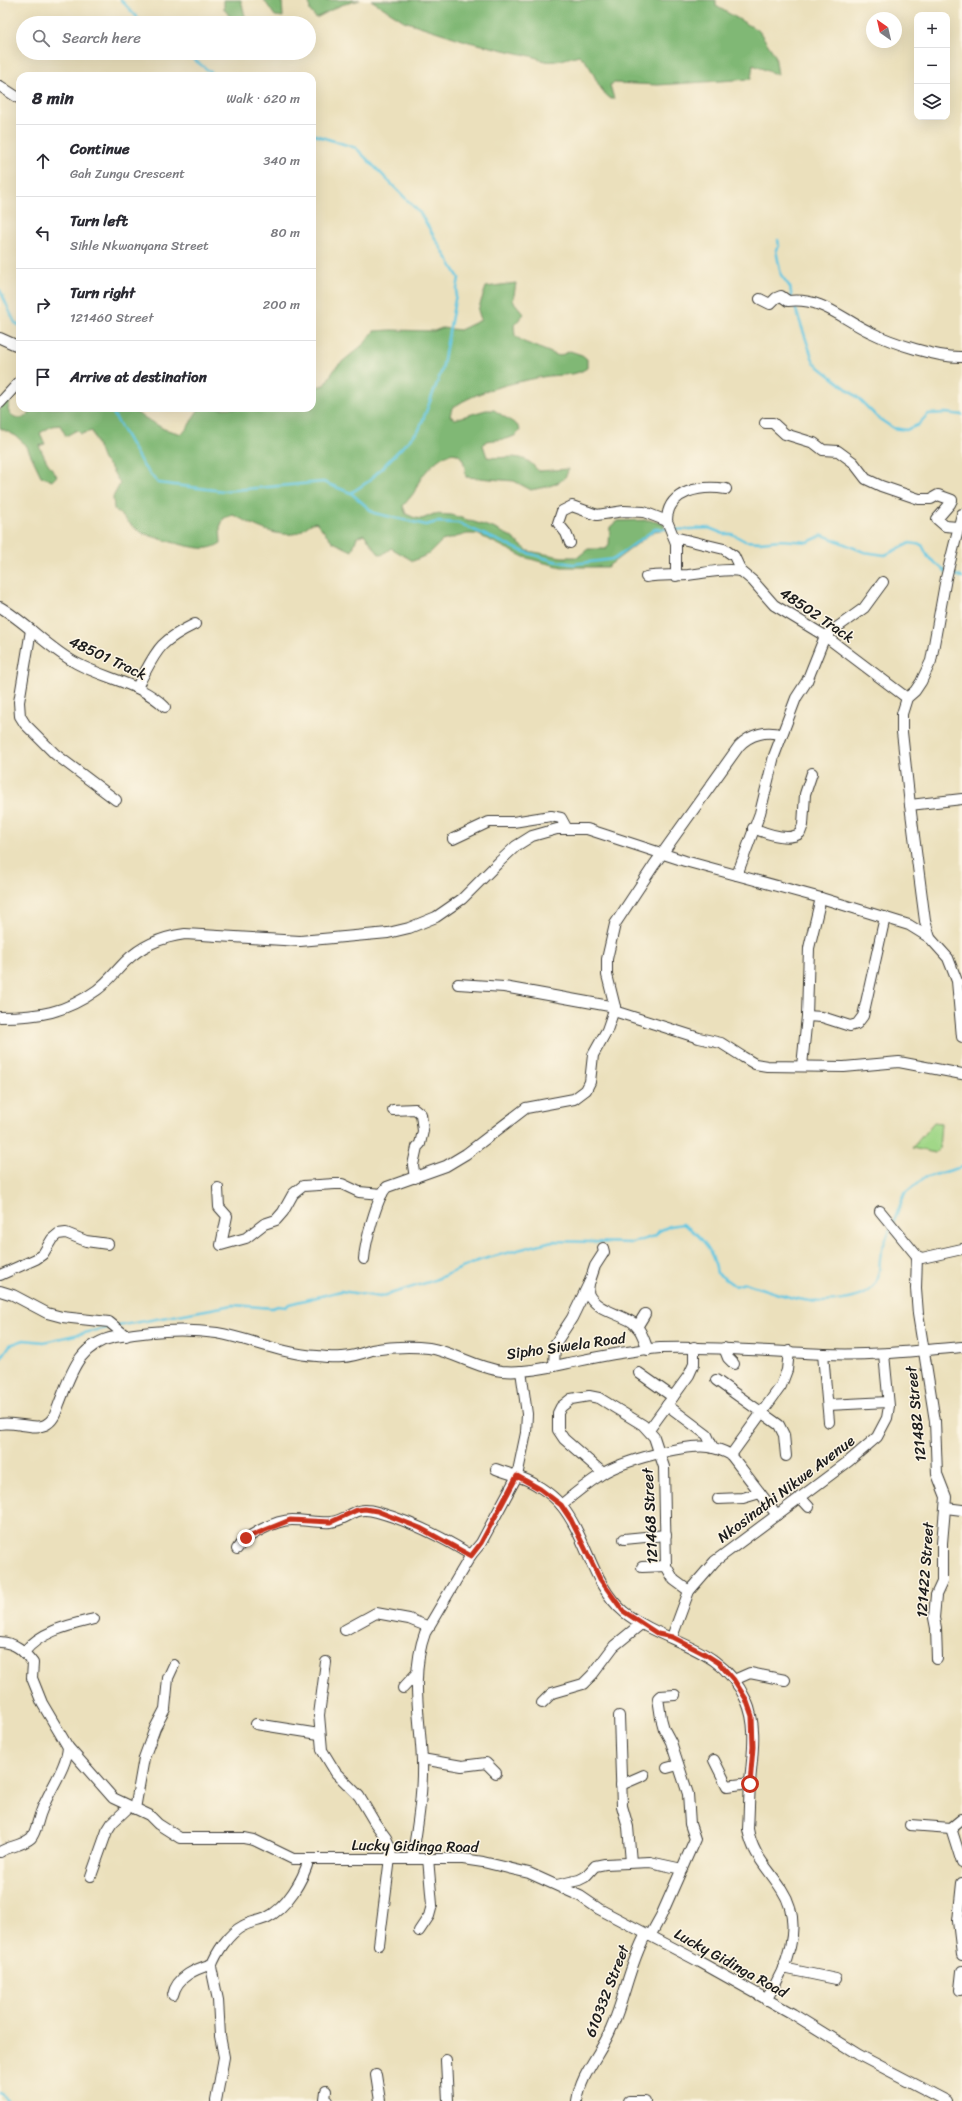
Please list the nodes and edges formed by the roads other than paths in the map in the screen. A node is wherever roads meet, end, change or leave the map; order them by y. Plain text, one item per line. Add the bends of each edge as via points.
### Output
1 (0, 86) edge
2 (16, 96) edge
3 (760, 299) dead end
4 (0, 338) edge
5 (16, 345) edge
6 (962, 358) edge
7 (16, 385) edge
8 (0, 403) edge
9 (765, 423) dead end
10 (726, 488) dead end
11 (962, 514) edge
12 (668, 524) junction
13 (958, 527) junction
14 (674, 537) junction
15 (570, 543) dead end
16 (741, 571) junction
17 (676, 576) junction
18 (646, 578) dead end
19 (883, 582) dead end
20 (0, 607) edge
21 (195, 624) dead end
22 (31, 630) junction
23 (825, 636) junction
24 (137, 687) junction
25 (906, 700) junction
26 (165, 707) dead end
27 (782, 735) junction
28 (812, 773) dead end
29 (962, 799) edge
30 (116, 800) dead end
31 (910, 805) junction
32 (753, 828) junction
33 (567, 829) junction
34 (453, 839) dead end
35 (662, 853) junction
36 (737, 875) junction
37 (821, 898) junction
38 (885, 917) junction
39 (930, 938) junction
40 (458, 984) dead end
41 (615, 1009) junction
42 (807, 1016) junction
43 (0, 1017) edge
44 (962, 1037) edge
45 (802, 1066) junction
46 (962, 1074) edge
47 (393, 1110) dead end
48 (415, 1178) junction
49 (218, 1188) dead end
50 (382, 1194) junction
51 (880, 1212) dead end
52 (108, 1244) dead end
53 (603, 1248) dead end
54 (962, 1249) edge
55 (917, 1256) junction
56 (364, 1259) dead end
57 (0, 1275) edge
58 (590, 1281) junction
59 (0, 1291) edge
60 (645, 1314) dead end
61 (637, 1327) junction
62 (124, 1334) junction
63 (694, 1347) junction
64 (962, 1347) edge
65 (724, 1348) junction
66 (648, 1350) junction
67 (923, 1350) junction
68 (789, 1352) junction
69 (823, 1354) junction
70 (884, 1354) junction
71 (734, 1364) dead end
72 (554, 1366) junction
73 (521, 1371) junction
74 (639, 1373) dead end
75 (716, 1380) dead end
76 (670, 1401) junction
77 (888, 1402) junction
78 (828, 1405) junction
79 (762, 1413) junction
80 (829, 1422) dead end
81 (0, 1424) edge
82 (649, 1430) junction
83 (713, 1448) junction
84 (660, 1454) junction
85 (731, 1455) junction
86 (786, 1456) dead end
87 (496, 1469) dead end
88 (603, 1473) junction
89 (517, 1476) junction
90 (760, 1493) junction
91 (800, 1497) junction
92 (718, 1499) dead end
93 (561, 1505) junction
94 (809, 1507) dead end
95 (946, 1508) junction
96 (962, 1510) edge
97 (777, 1515) junction
98 (666, 1535) junction
99 (624, 1539) dead end
100 (237, 1549) dead end
101 (471, 1556) junction
102 (666, 1566) junction
103 (642, 1567) dead end
104 (689, 1591) junction
105 (94, 1619) dead end
106 (641, 1624) junction
107 (429, 1627) junction
108 (345, 1630) dead end
109 (672, 1637) junction
110 (0, 1642) edge
111 (24, 1652) junction
112 (937, 1659) dead end
113 (326, 1662) dead end
114 (174, 1665) dead end
115 (416, 1674) junction
116 (734, 1680) junction
117 (785, 1680) dead end
118 (403, 1688) dead end
119 (675, 1695) dead end
120 (542, 1703) dead end
121 (619, 1716) dead end
122 (256, 1724) dead end
123 (319, 1734) junction
124 (68, 1747) junction
125 (422, 1759) junction
126 (714, 1760) dead end
127 (678, 1765) junction
128 (667, 1768) dead end
129 (496, 1774) dead end
130 (644, 1774) dead end
131 (750, 1784) junction
132 (622, 1785) junction
133 (132, 1808) junction
134 (961, 1817) edge
135 (910, 1825) dead end
136 (951, 1828) junction
137 (0, 1852) edge
138 (412, 1858) junction
139 (428, 1858) junction
140 (309, 1859) junction
141 (388, 1859) junction
142 (631, 1862) junction
143 (962, 1862) edge
144 (682, 1869) junction
145 (91, 1876) dead end
146 (962, 1883) edge
147 (557, 1885) junction
148 (960, 1922) edge
149 (419, 1931) dead end
150 (648, 1935) junction
151 (379, 1944) dead end
152 (962, 1955) edge
153 (212, 1964) junction
154 (783, 1968) junction
155 (962, 1971) edge
156 (836, 1978) dead end
157 (960, 1990) dead end
158 (173, 1995) dead end
159 (766, 2000) junction
160 (446, 2060) dead end
161 (376, 2075) dead end
162 (216, 2101) edge
163 (380, 2101) edge
164 (448, 2101) edge
165 (577, 2101) edge
166 (629, 2101) edge
167 (645, 2101) edge
168 (947, 2101) edge

1 - 2 street
3 - 6 street via 770,304 782,296 788,301 798,300 825,306 886,340 950,358
4 - 5 street
7 - 8 street
9 - 13 street via 773,423 785,434 814,443 822,450 838,452 853,462 866,480 880,486 919,499 931,499 938,495 952,500 937,519 945,526
10 - 12 street via 711,486 682,494 669,510
11 - 13 street
12 - 14 street
12 - 15 street via 644,512 624,511 597,515 572,506 562,511 558,523
13 - 25 street via 931,661 921,682
14 - 16 street, 48502 Track via 724,549 734,556
14 - 17 street via 677,550
16 - 17 street via 723,570
16 - 23 street, 48502 Track via 774,605
17 - 18 street via 656,575
19 - 23 street via 869,603
20 - 22 street, 48501 Track
21 - 24 street via 177,632 162,644 155,652
22 - 24 street, 48501 Track via 76,663 112,680
22 - 30 street via 19,702 20,716 55,754
23 - 25 street, 48502 Track
23 - 27 street
24 - 26 street, 48501 Track
25 - 31 street via 902,714 902,732
27 - 32 street via 770,770 760,813
27 - 35 street via 764,733 742,743
28 - 32 street via 805,794 800,833 792,837 769,835
29 - 31 street
31 - 39 street via 925,921
32 - 36 street
33 - 34 street via 561,818 551,816 513,822 489,822
33 - 35 street via 587,829
33 - 43 street via 532,836 516,846 462,899 436,917 409,928 388,933 300,941 185,934 171,936 159,939 136,953 98,989 71,1006 41,1016
35 - 36 street
35 - 41 street via 615,924 607,959
36 - 37 street
37 - 38 street
37 - 42 street via 809,948
38 - 39 street via 909,925
38 - 42 street via 860,1022 850,1026 822,1017
39 - 44 street via 948,958 953,969 957,982
40 - 41 street via 504,987
41 - 45 street via 721,1043 755,1064
41 - 48 street via 593,1055 590,1082 580,1096 568,1101 526,1108 456,1161
42 - 45 street
45 - 46 street via 844,1067 899,1062
47 - 48 street via 415,1109 421,1114 423,1131 413,1165
48 - 50 street via 389,1185
49 - 50 street via 219,1207 227,1216 221,1245 246,1238 264,1224 276,1220 292,1194 304,1186 335,1184 359,1192
50 - 56 street via 365,1246
51 - 55 street
52 - 57 street via 86,1241 66,1233 58,1234 36,1259
53 - 58 street via 604,1252 595,1266
54 - 55 street via 922,1258
55 - 67 street, 121482 Street via 916,1288
58 - 61 street via 588,1293 593,1301
58 - 72 street via 572,1318 555,1344
59 - 62 street via 62,1317 110,1322
60 - 61 street
61 - 66 street
62 - 73 street, Sipho Siwela Road via 196,1330 292,1353 344,1357 375,1350 429,1348 480,1366
62 - 81 street, Sipho Siwela Road via 102,1341 83,1353 71,1374 54,1417 48,1424 34,1427 19,1423
63 - 65 street, Sipho Siwela Road
63 - 66 street, Sipho Siwela Road
63 - 76 street via 694,1364
64 - 67 street, Sipho Siwela Road
65 - 68 street, Sipho Siwela Road
65 - 71 street
66 - 72 street, Sipho Siwela Road
67 - 70 street, Sipho Siwela Road
67 - 95 street, 121482 Street via 935,1421 937,1474 946,1497
68 - 69 street, Sipho Siwela Road
68 - 79 street via 782,1386
69 - 70 street, Sipho Siwela Road
69 - 78 street
70 - 77 street, Nkosinathi Nikwe Avenue
72 - 73 street, Sipho Siwela Road
73 - 89 street via 527,1414 526,1433
74 - 76 street
75 - 79 street
76 - 82 street
76 - 83 street via 707,1435
77 - 78 street
77 - 91 street, Nkosinathi Nikwe Avenue via 887,1418 877,1437
78 - 80 street
79 - 85 street
79 - 86 street via 782,1429 786,1441
82 - 84 street, 121468 Street
82 - 88 street via 599,1398 589,1396 571,1399 561,1407 556,1421 558,1430 564,1439
83 - 84 street via 700,1447
83 - 85 street
84 - 88 street via 621,1464
84 - 98 street, 121468 Street via 664,1467
85 - 90 street
87 - 89 street
88 - 93 street
89 - 93 street
89 - 101 street via 481,1543
90 - 92 street via 743,1498
90 - 97 street
91 - 94 street
91 - 97 street, Nkosinathi Nikwe Avenue
93 - 106 street via 612,1598 623,1611
95 - 96 street
95 - 112 street, 121422 Street via 942,1544 942,1582 936,1595 934,1618
97 - 104 street, Nkosinathi Nikwe Avenue via 715,1561
98 - 99 street
98 - 102 street, 121468 Street
100 - 101 street via 246,1538 281,1522 331,1522 365,1509 377,1511 420,1528
101 - 107 street
102 - 103 street
102 - 104 street, 121468 Street via 674,1580
104 - 109 street, Nkosinathi Nikwe Avenue
105 - 111 street via 51,1632
106 - 109 street via 658,1634
106 - 120 street via 614,1646 594,1674 583,1684 552,1693
107 - 108 street via 409,1619 376,1613
107 - 115 street via 421,1644
109 - 116 street via 719,1663
110 - 111 street via 14,1644
111 - 124 street, Lucky Gidinga Road via 32,1662 32,1678 42,1703
113 - 123 street
114 - 133 street via 168,1678 165,1710 144,1758
115 - 118 street
115 - 125 street
116 - 117 street via 745,1674 754,1673
116 - 131 street via 746,1699 752,1716
119 - 127 street, 610332 Street via 658,1698 664,1729
121 - 132 street
122 - 123 street
123 - 141 street via 322,1750 330,1764 359,1796 386,1838 391,1850
124 - 133 street, Lucky Gidinga Road via 113,1798
124 - 137 street via 67,1756 47,1795 34,1834 28,1840
125 - 129 street via 462,1766 486,1763
125 - 138 street via 422,1791
126 - 131 street via 727,1786
127 - 128 street
127 - 144 street, 610332 Street via 688,1794 690,1824 695,1839
130 - 132 street
131 - 154 street via 750,1840 767,1871 782,1889 790,1907 792,1939
132 - 142 street via 622,1806 630,1841
133 - 140 street, Lucky Gidinga Road via 149,1815 180,1838 244,1838 254,1840 293,1859
133 - 145 street via 106,1831
134 - 136 street
135 - 136 street
136 - 143 street
138 - 139 street, Lucky Gidinga Road
138 - 141 street, Lucky Gidinga Road
139 - 147 street, Lucky Gidinga Road via 483,1862 529,1873
139 - 149 street via 432,1905 430,1916
140 - 141 street, Lucky Gidinga Road
140 - 153 street via 305,1873 295,1890 272,1914 235,1932
141 - 151 street
142 - 144 street via 660,1862
142 - 147 street via 595,1866 585,1877
144 - 150 street, 610332 Street
146 - 148 street
147 - 150 street, Lucky Gidinga Road
148 - 152 street
150 - 159 street, Lucky Gidinga Road
150 - 165 street, 610332 Street via 633,1958 612,2029 586,2074
153 - 158 street via 199,1968 178,1982
153 - 162 street via 224,2057
154 - 156 street
154 - 159 street
155 - 157 street
159 - 168 street, Lucky Gidinga Road
160 - 164 street
161 - 163 street
166 - 167 street

